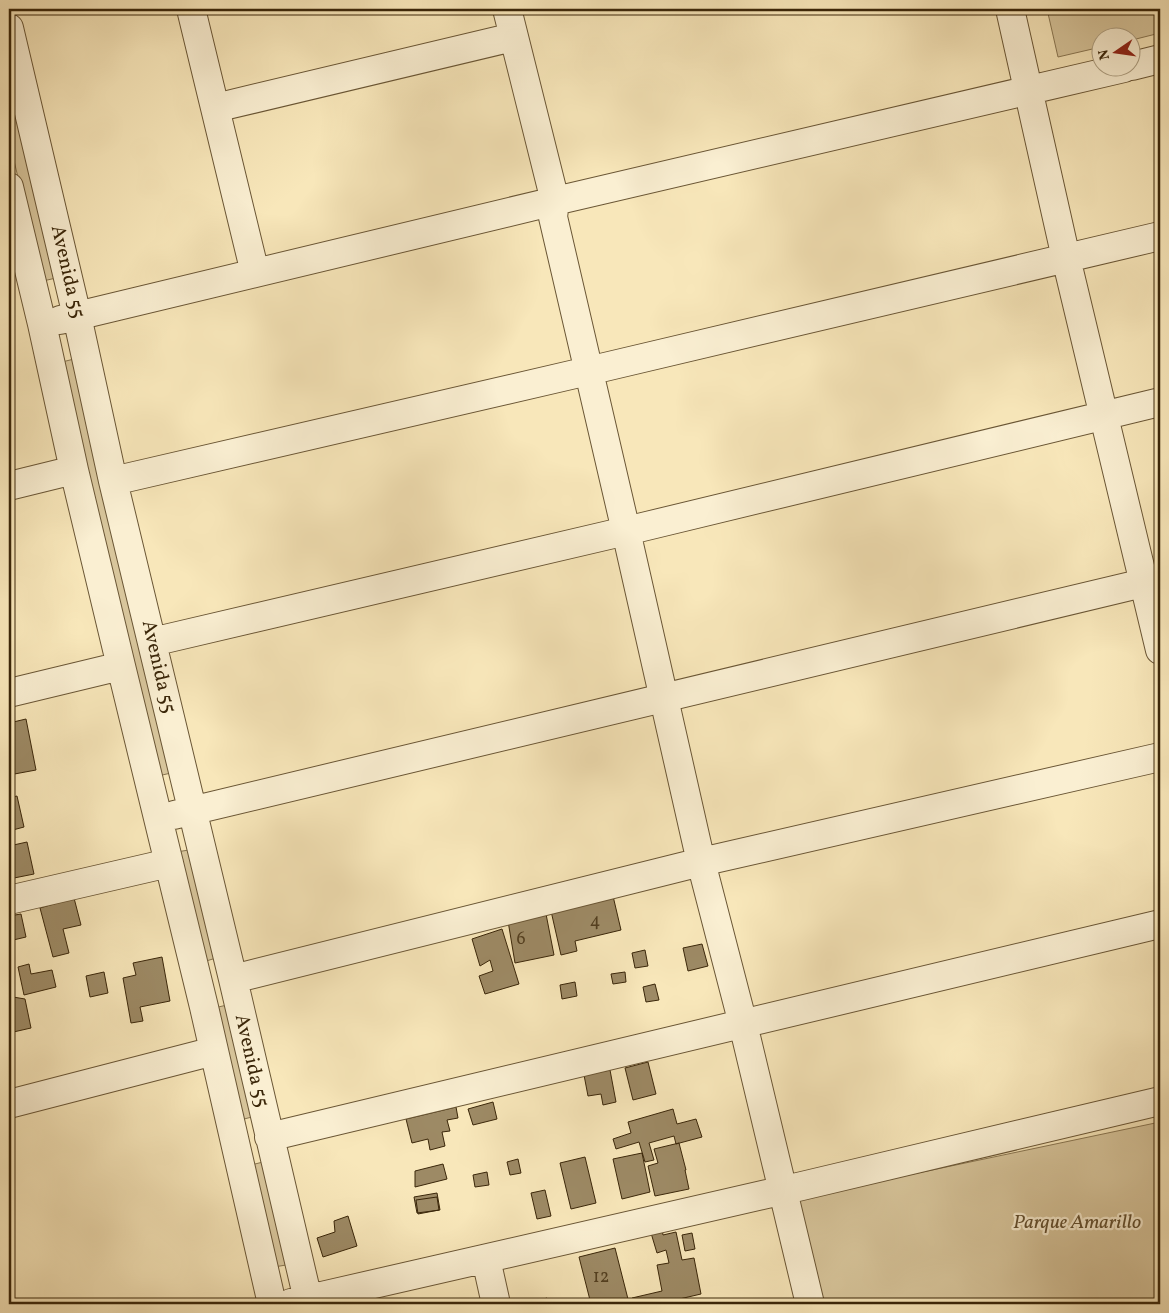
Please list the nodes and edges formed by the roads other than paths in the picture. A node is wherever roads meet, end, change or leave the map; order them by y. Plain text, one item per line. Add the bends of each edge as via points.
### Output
1 (191, 9) edge
2 (507, 9) edge
3 (1010, 9) edge
4 (9, 28) edge
5 (514, 37) junction
6 (1160, 59) edge
7 (1142, 64) edge
8 (1092, 75) edge
9 (1028, 90) junction
10 (215, 108) junction
11 (9, 187) edge
12 (555, 201) junction
13 (1160, 236) edge
14 (1066, 258) junction
15 (255, 273) junction
16 (20, 280) edge
17 (77, 316) junction
18 (42, 324) junction
19 (588, 371) junction
20 (1160, 402) edge
21 (1104, 416) junction
22 (74, 470) junction
23 (113, 481) junction
24 (9, 486) edge
25 (626, 531) junction
26 (1152, 582) edge
27 (152, 642) junction
28 (1160, 650) edge
29 (121, 666) junction
30 (9, 692) edge
31 (664, 698) junction
32 (1160, 757) edge
33 (192, 811) junction
34 (158, 819) junction
35 (702, 862) junction
36 (169, 864) junction
37 (9, 900) edge
38 (1160, 924) edge
39 (233, 979) junction
40 (743, 1024) junction
41 (214, 1051) junction
42 (1160, 1101) edge
43 (9, 1104) edge
44 (270, 1137) junction
45 (783, 1190) junction
46 (486, 1259) junction
47 (301, 1303) edge
48 (272, 1304) edge
49 (496, 1304) edge
50 (810, 1304) edge

1 - 10 street
2 - 5 street
3 - 9 street
4 - 17 street, Avenida 55
5 - 10 street
5 - 12 street
6 - 7 street
8 - 9 street
9 - 12 street
9 - 14 street
10 - 15 street
11 - 16 street, Avenida 55
12 - 15 street
12 - 19 street via 553,218
13 - 14 street
14 - 19 street
14 - 21 street
15 - 17 street
16 - 18 street, Avenida 55
17 - 18 street
17 - 23 street, Avenida 55
18 - 22 street, Avenida 55
19 - 23 street
19 - 25 street
20 - 21 street
21 - 25 street
21 - 26 street
22 - 24 street
22 - 29 street, Avenida 55
23 - 27 street, Avenida 55
25 - 27 street
25 - 31 street
26 - 28 street
26 - 31 street
27 - 33 street, Avenida 55
29 - 30 street
29 - 34 street, Avenida 55
31 - 33 street
31 - 35 street
32 - 35 street
33 - 34 street
33 - 39 street, Avenida 55
34 - 36 street, Avenida 55
35 - 39 street
35 - 40 street
36 - 37 street
36 - 41 street, Avenida 55
38 - 40 street
39 - 44 street, Avenida 55
40 - 44 street
40 - 45 street
41 - 43 street
41 - 48 street, Avenida 55
42 - 45 street
44 - 47 street, Avenida 55
45 - 46 street
45 - 50 street
46 - 47 street
46 - 49 street

